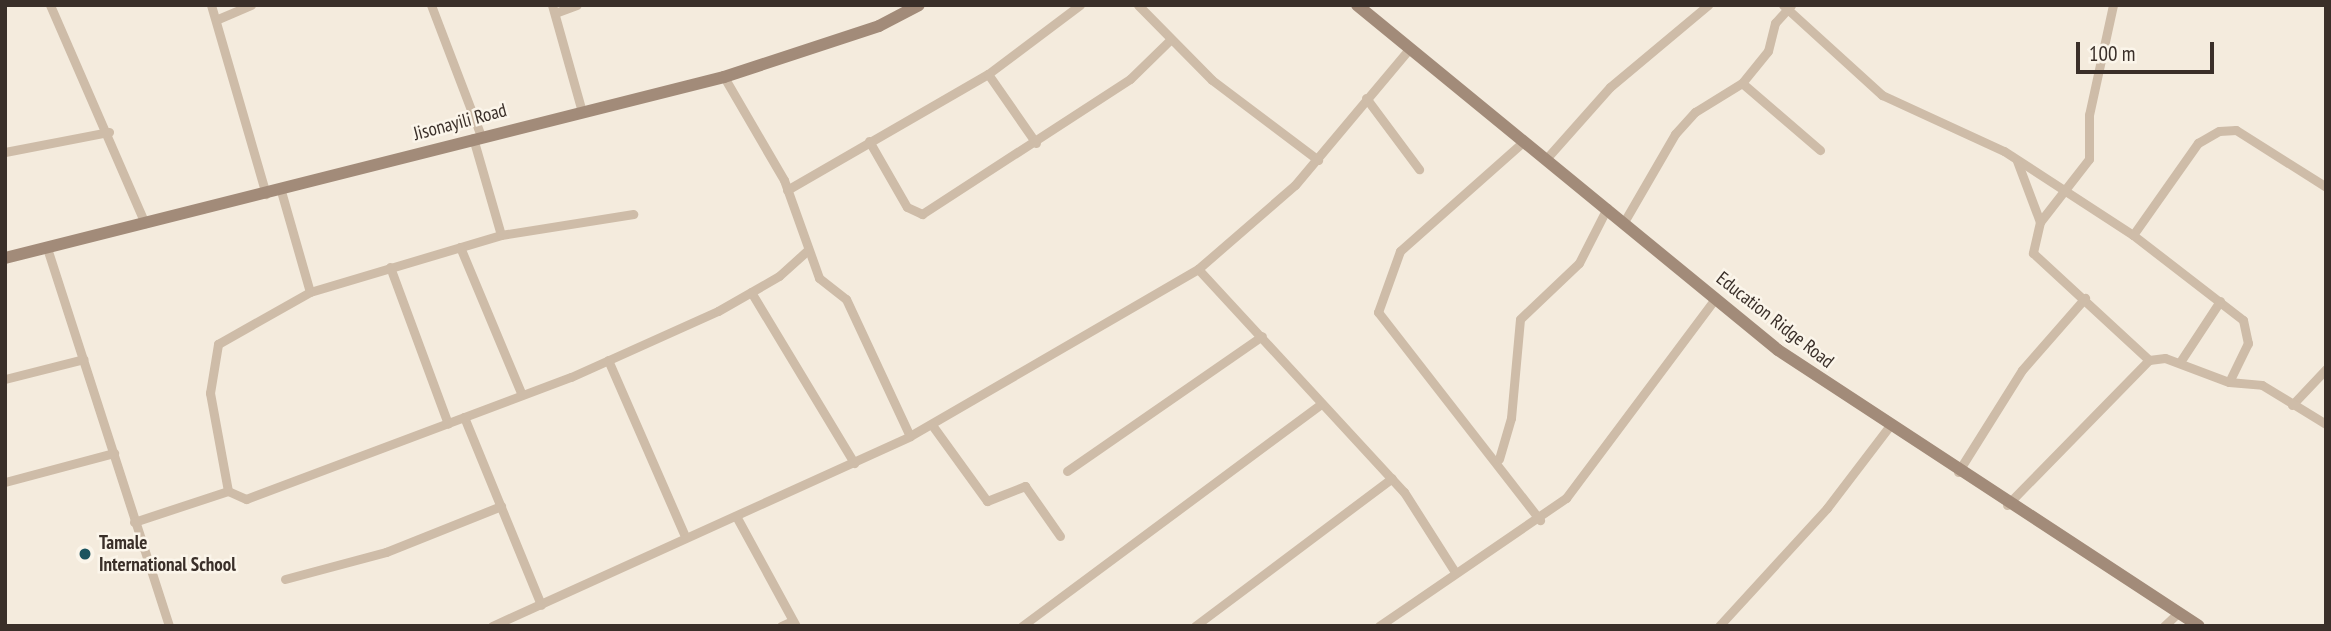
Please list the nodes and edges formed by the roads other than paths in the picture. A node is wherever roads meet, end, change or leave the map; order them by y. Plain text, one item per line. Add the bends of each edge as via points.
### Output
1 (50, 5) edge
2 (211, 5) edge
3 (251, 5) edge
4 (431, 5) edge
5 (577, 5) edge
6 (919, 5) edge
7 (1080, 5) edge
8 (1138, 5) edge
9 (1357, 5) edge
10 (1708, 5) edge
11 (2113, 5) edge
12 (1787, 7) edge
13 (553, 9) edge
14 (218, 19) junction
15 (1171, 40) junction
16 (1410, 48) junction
17 (988, 74) junction
18 (724, 77) junction
19 (1742, 83) junction
20 (1367, 98) junction
21 (582, 112) junction
22 (109, 132) junction
23 (477, 137) junction
24 (869, 141) junction
25 (1524, 141) junction
26 (1036, 143) junction
27 (1820, 150) dead end
28 (5, 152) edge
29 (1546, 159) junction
30 (2017, 159) junction
31 (1318, 160) junction
32 (1419, 169) dead end
33 (2326, 187) edge
34 (787, 190) junction
35 (281, 191) junction
36 (2066, 192) junction
37 (266, 194) junction
38 (1607, 208) junction
39 (633, 214) dead end
40 (1624, 222) junction
41 (2040, 222) junction
42 (145, 223) junction
43 (501, 235) junction
44 (2133, 235) junction
45 (460, 247) junction
46 (47, 248) junction
47 (808, 250) junction
48 (5, 258) edge
49 (390, 267) junction
50 (1198, 269) junction
51 (310, 292) junction
52 (751, 292) junction
53 (2085, 298) junction
54 (1715, 299) junction
55 (2220, 301) junction
56 (1262, 336) junction
57 (84, 359) junction
58 (608, 360) junction
59 (2149, 360) junction
60 (2180, 362) junction
61 (2326, 369) edge
62 (5, 379) edge
63 (2229, 382) junction
64 (522, 395) junction
65 (1320, 405) junction
66 (2292, 405) junction
67 (464, 417) junction
68 (448, 424) junction
69 (2326, 424) edge
70 (932, 425) junction
71 (1888, 428) junction
72 (910, 436) junction
73 (114, 453) junction
74 (1499, 459) junction
75 (854, 463) junction
76 (1068, 471) dead end
77 (1958, 472) junction
78 (1392, 478) junction
79 (5, 482) edge
80 (228, 491) junction
81 (2007, 505) junction
82 (500, 506) junction
83 (736, 516) junction
84 (1540, 520) junction
85 (134, 522) junction
86 (684, 534) junction
87 (1060, 536) dead end
88 (1455, 572) junction
89 (285, 579) dead end
90 (541, 605) junction
91 (2178, 613) junction
92 (794, 624) edge
93 (169, 626) edge
94 (492, 626) edge
95 (781, 626) edge
96 (1022, 626) edge
97 (1195, 626) edge
98 (1380, 626) edge
99 (1719, 626) edge
100 (2164, 626) edge
101 (2199, 626) edge

1 - 22 street
2 - 14 street
3 - 14 street
4 - 23 street
5 - 13 street
6 - 18 main road, Jisonayili Road via 879,26
7 - 17 street
8 - 15 street
9 - 16 main road, Education Ridge Road
10 - 29 street via 1610,87
11 - 36 street via 2089,115 2089,159
12 - 19 street via 1775,23 1768,51
12 - 30 street via 1882,95
13 - 21 street
14 - 37 street
15 - 26 street via 1130,79
15 - 31 street
16 - 20 street
16 - 25 main road, Education Ridge Road
17 - 24 street
17 - 26 street
18 - 21 main road, Jisonayili Road
18 - 34 street
19 - 27 street
19 - 40 street via 1695,112 1675,134
20 - 31 street
20 - 32 street
21 - 23 main road, Jisonayili Road
22 - 28 street
22 - 42 street
23 - 35 main road, Jisonayili Road
23 - 43 street
24 - 26 street via 908,207 922,215
24 - 34 street
25 - 29 main road, Education Ridge Road
25 - 74 street via 1407,244 1378,312
29 - 38 main road, Education Ridge Road
30 - 36 street
30 - 41 street
31 - 50 street
33 - 44 street via 2236,130 2219,131 2198,143
34 - 47 street
35 - 37 main road, Jisonayili Road
35 - 51 street
36 - 41 street
36 - 44 street
37 - 42 main road, Jisonayili Road
38 - 40 main road, Education Ridge Road
38 - 74 street via 1579,263 1520,319 1511,418
39 - 43 street
40 - 54 main road, Education Ridge Road
41 - 53 street via 2034,234 2038,262
42 - 46 main road, Jisonayili Road
43 - 45 street
44 - 55 street
45 - 49 street
45 - 64 street
46 - 48 main road, Jisonayili Road
46 - 57 street
47 - 52 street
47 - 72 street via 819,278 846,299
49 - 51 street
49 - 68 street
50 - 56 street
50 - 70 street
51 - 80 street via 218,344 210,393
52 - 58 street
52 - 75 street
53 - 59 street
53 - 77 street via 2022,370
54 - 71 main road, Education Ridge Road
54 - 84 street via 1644,401
55 - 60 street
55 - 63 street via 2248,329 2248,343
56 - 65 street
56 - 76 street
57 - 62 street
57 - 73 street
58 - 64 street
58 - 86 street
59 - 60 street
59 - 81 street
60 - 63 street
61 - 66 street
63 - 66 street via 2262,384
64 - 67 street
65 - 78 street
65 - 96 street
66 - 69 street
67 - 68 street
67 - 82 street
68 - 80 street via 246,499
70 - 72 street
70 - 87 street via 987,501 1025,486
71 - 77 main road, Education Ridge Road
71 - 99 street via 1818,519
72 - 75 street
73 - 79 street
73 - 85 street
74 - 84 street
75 - 83 street
77 - 81 main road, Education Ridge Road
78 - 88 street
78 - 97 street
80 - 85 street
81 - 91 main road, Education Ridge Road
82 - 89 street via 386,552
82 - 90 street
83 - 86 street
83 - 92 street
84 - 88 street
85 - 93 street
86 - 90 street via 622,570
88 - 98 street
90 - 94 street
91 - 100 street
91 - 101 main road, Education Ridge Road
92 - 95 street

